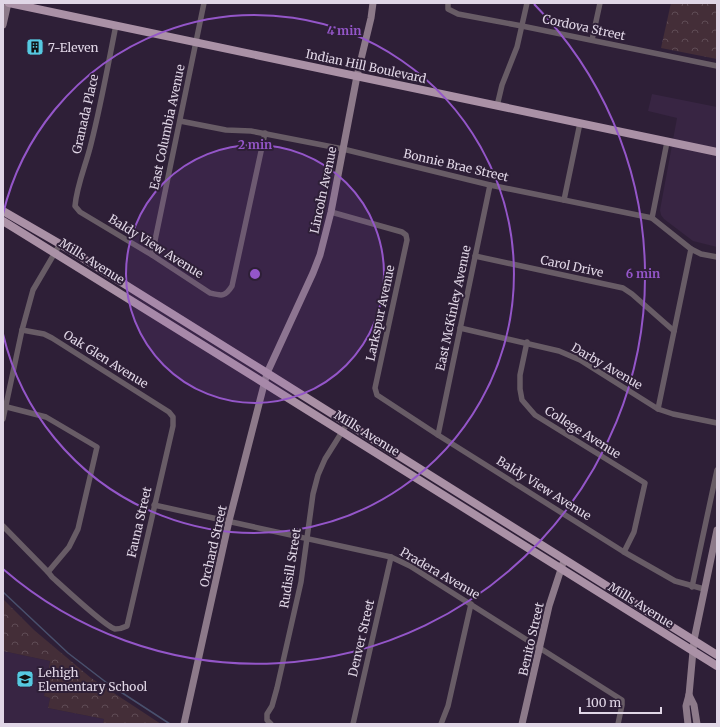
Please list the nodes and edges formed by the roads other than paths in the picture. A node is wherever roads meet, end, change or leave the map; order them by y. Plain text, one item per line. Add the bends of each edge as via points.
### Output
1 (8, 3) edge
2 (204, 3) edge
3 (373, 3) edge
4 (527, 3) edge
5 (600, 3) edge
6 (448, 6) edge
7 (3, 25) edge
8 (116, 25) junction
9 (522, 26) junction
10 (592, 40) junction
11 (196, 42) junction
12 (717, 66) edge
13 (358, 76) junction
14 (497, 106) junction
15 (180, 121) junction
16 (580, 123) junction
17 (264, 133) junction
18 (667, 142) junction
19 (343, 149) junction
20 (717, 152) edge
21 (490, 185) junction
22 (564, 200) junction
23 (76, 206) joint
24 (3, 211) edge
25 (331, 212) junction
26 (652, 218) junction
27 (3, 221) edge
28 (60, 244) junction
29 (691, 249) junction
30 (55, 252) junction
31 (152, 255) junction
32 (475, 256) junction
33 (717, 257) edge
34 (460, 328) junction
35 (22, 330) junction
36 (674, 331) junction
37 (527, 342) junction
38 (267, 373) junction
39 (264, 383) junction
40 (377, 395) joint
41 (4, 406) edge
42 (658, 409) junction
43 (173, 417) joint
44 (3, 419) edge
45 (717, 423) edge
46 (347, 424) junction
47 (342, 432) junction
48 (438, 435) junction
49 (717, 470) edge
50 (154, 505) junction
51 (229, 522) junction
52 (3, 526) edge
53 (717, 530) edge
54 (306, 539) junction
55 (624, 552) junction
56 (391, 557) junction
57 (564, 560) junction
58 (561, 569) junction
59 (48, 572) junction
60 (692, 587) junction
61 (704, 589) junction
62 (471, 604) junction
63 (694, 640) junction
64 (540, 648) junction
65 (693, 651) junction
66 (717, 656) edge
67 (717, 666) edge
68 (689, 695) junction
69 (269, 722) edge
70 (184, 724) edge
71 (353, 724) edge
72 (441, 724) edge
73 (522, 724) edge
74 (618, 724) edge
75 (688, 724) edge
76 (697, 724) edge

1 - 7 street
1 - 8 main road, Indian Hill Boulevard
2 - 11 street, East Columbia Avenue
3 - 13 street, Lincoln Avenue
4 - 9 street
5 - 10 street
6 - 9 street, Cordova Street via 458,14
8 - 11 main road, Indian Hill Boulevard
8 - 23 street, Granada Place via 91,145 76,196
9 - 10 street, Cordova Street
9 - 14 street
10 - 12 street, Cordova Street
11 - 13 main road, Indian Hill Boulevard
11 - 15 street, East Columbia Avenue
13 - 14 main road, Indian Hill Boulevard
13 - 19 street, Lincoln Avenue
14 - 16 main road, Indian Hill Boulevard
15 - 17 street, Bonnie Brae Street via 226,130
15 - 31 street, East Columbia Avenue
16 - 18 main road, Indian Hill Boulevard
16 - 22 street
17 - 19 street, Bonnie Brae Street
17 - 31 street, Baldy View Avenue via 232,286 227,293 220,296 210,293
18 - 20 main road, Indian Hill Boulevard
18 - 26 street
19 - 21 street, Bonnie Brae Street
19 - 25 street, Lincoln Avenue
21 - 22 street, Bonnie Brae Street
21 - 32 street, East McKinley Avenue
22 - 26 street, Bonnie Brae Street
23 - 31 street, Baldy View Avenue via 80,212
24 - 28 main road, Mills Avenue
25 - 38 street, Lincoln Avenue via 313,273
25 - 40 street, Larkspur Avenue via 406,235 375,388
26 - 29 street, Bonnie Brae Street
27 - 30 main road, Mills Avenue
28 - 30 street
28 - 38 main road, Mills Avenue
29 - 33 street, Bonnie Brae Street
29 - 36 street
30 - 35 street via 33,290
30 - 39 main road, Mills Avenue
32 - 34 street, East McKinley Avenue
32 - 36 street, Carol Drive via 623,288
34 - 37 street, Darby Avenue
34 - 48 street, East McKinley Avenue
35 - 41 street
35 - 43 street, Oak Glen Avenue via 52,338
36 - 42 street
37 - 42 street, Darby Avenue via 559,350 580,360
37 - 55 street, College Avenue via 520,375 522,400 535,415 645,483 634,532
38 - 39 street, Orchard Street
38 - 46 main road, Mills Avenue
39 - 47 main road, Mills Avenue
39 - 51 street, Orchard Street
40 - 48 street, Baldy View Avenue
41 - 44 street
41 - 59 street via 46,417 97,447 78,529 69,547
42 - 45 street, Darby Avenue
43 - 50 street, Fauna Street
46 - 47 street, Rudisill Street
46 - 57 main road, Mills Avenue
47 - 54 street, Rudisill Street via 318,475 309,512
47 - 58 main road, Mills Avenue
48 - 55 street, Baldy View Avenue
49 - 60 street
50 - 51 street, Pradera Avenue
50 - 59 street, Fauna Street via 127,626 122,629 114,628 103,621
51 - 54 street, Pradera Avenue
51 - 70 street, Orchard Street
52 - 59 street
53 - 61 street
54 - 56 street, Pradera Avenue
54 - 69 street, Rudisill Street via 301,582 277,688 267,714
55 - 60 street, Baldy View Avenue via 675,581
56 - 62 street, Pradera Avenue
56 - 71 street, Denver Street
57 - 58 street, Benito Street
57 - 63 main road, Mills Avenue
58 - 64 street, Benito Street via 549,606
58 - 65 main road, Mills Avenue
60 - 61 street, Baldy View Avenue
61 - 63 street
62 - 64 street, Pradera Avenue
62 - 72 street via 448,706
63 - 65 street
63 - 66 main road, Mills Avenue
64 - 73 street, Benito Street
64 - 74 street, Pradera Avenue via 622,700
65 - 67 main road, Mills Avenue
65 - 68 street
68 - 75 street via 686,706
68 - 76 street via 694,705

